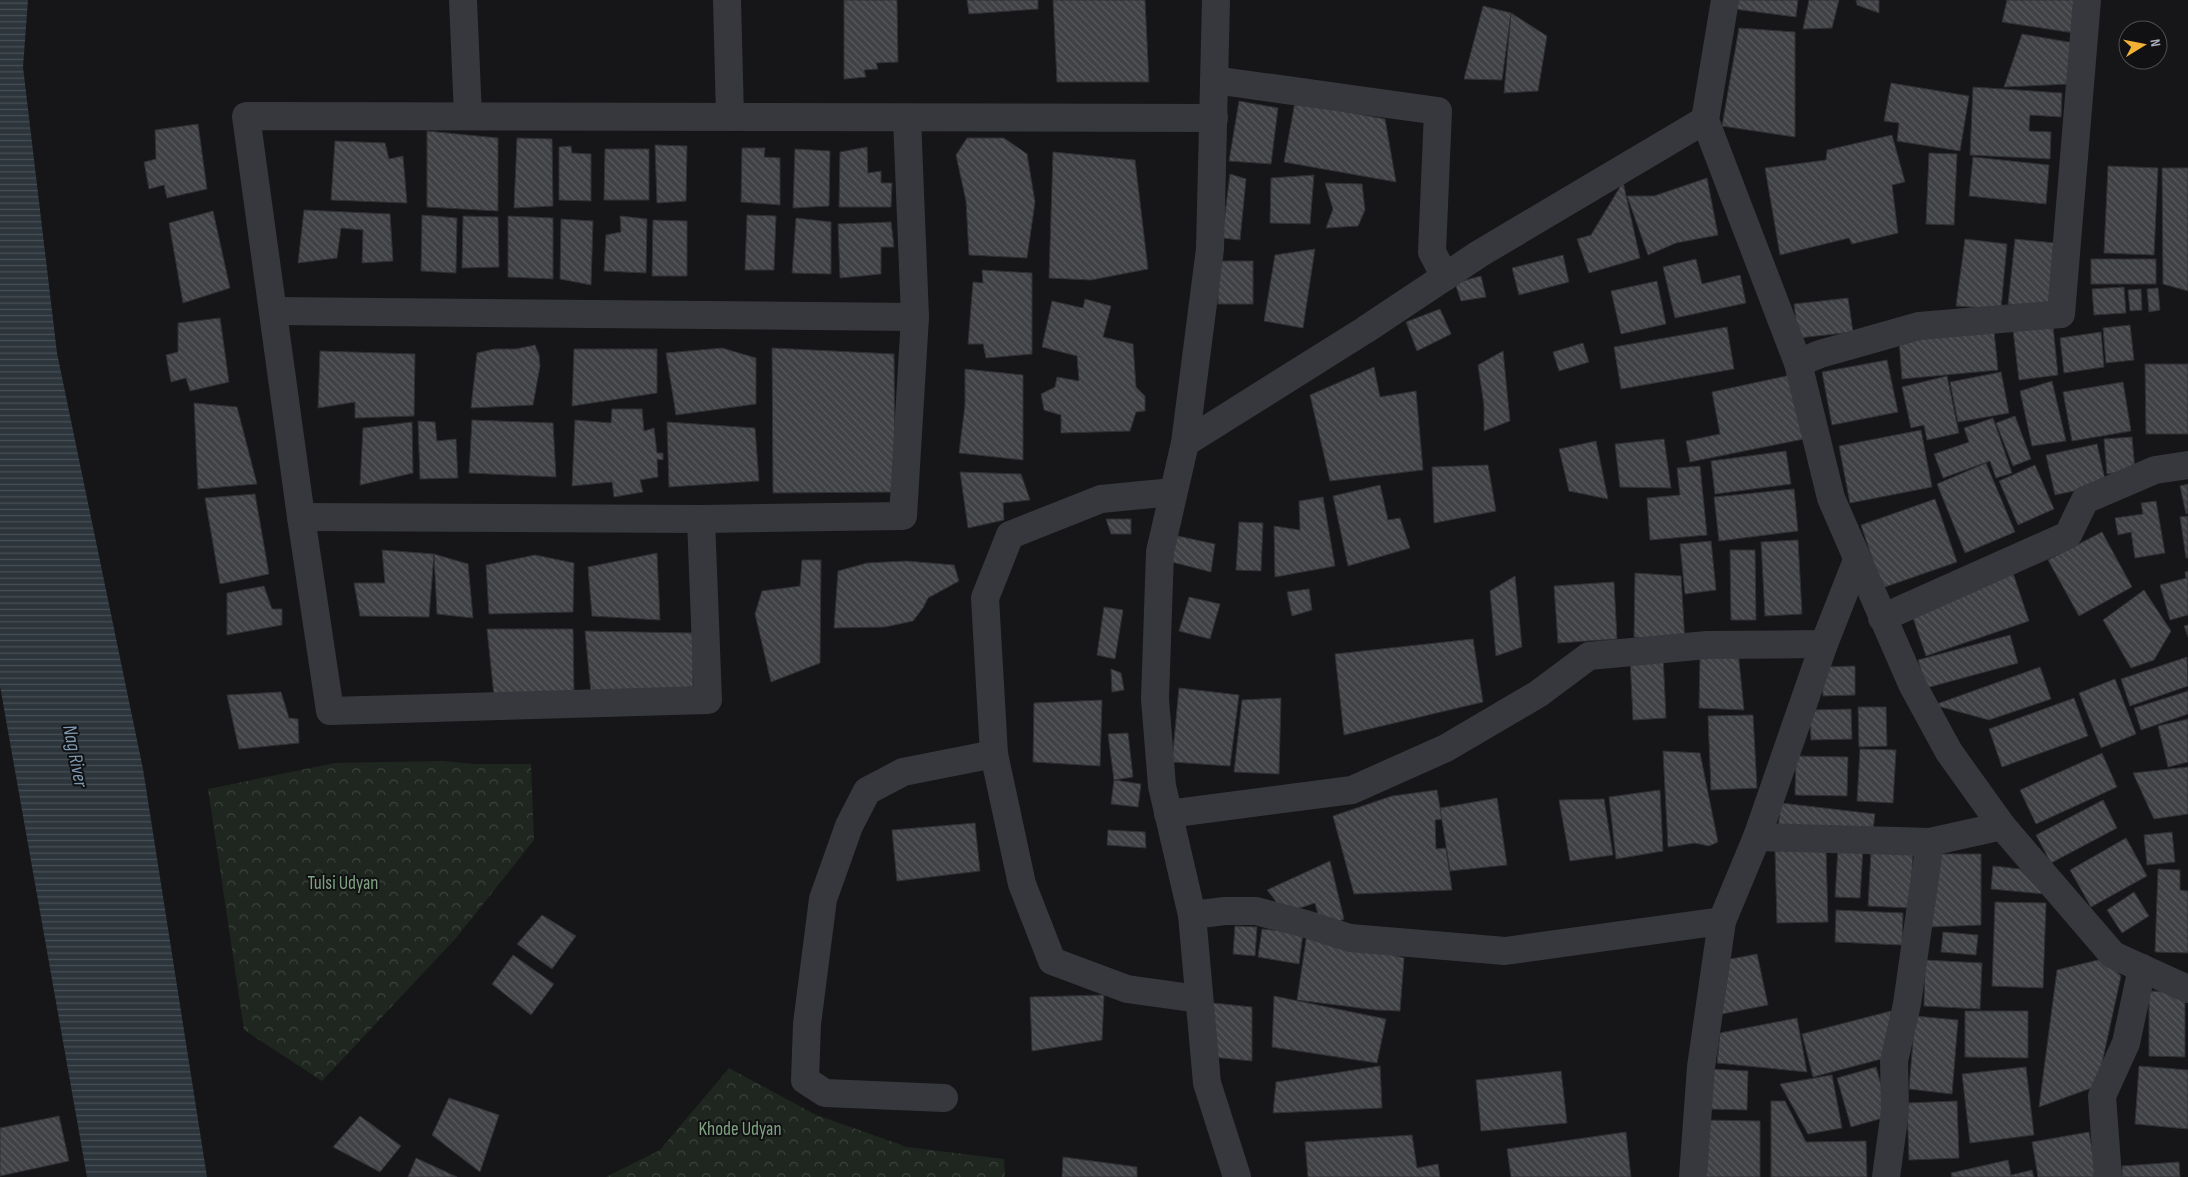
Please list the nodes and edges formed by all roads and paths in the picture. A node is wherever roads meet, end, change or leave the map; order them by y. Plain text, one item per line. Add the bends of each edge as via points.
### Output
1 (463, 0) edge
2 (727, 0) edge
3 (1216, 0) edge
4 (1725, 0) edge
5 (2087, 0) edge
6 (1214, 80) junction
7 (468, 116) junction
8 (730, 116) junction
9 (907, 118) junction
10 (1214, 118) junction
11 (1705, 120) junction
12 (1445, 276) junction
13 (274, 312) junction
14 (915, 317) junction
15 (1798, 363) junction
16 (1184, 443) junction
17 (2188, 465) edge
18 (1173, 492) junction
19 (301, 517) junction
20 (701, 519) junction
21 (1857, 560) junction
22 (1882, 618) junction
23 (1824, 644) junction
24 (994, 754) junction
25 (1168, 814) junction
26 (2002, 826) junction
27 (1757, 837) junction
28 (1930, 842) junction
29 (1192, 915) junction
30 (1722, 921) junction
31 (2142, 968) junction
32 (2188, 989) edge
33 (1200, 999) junction
34 (944, 1098) dead end
35 (1237, 1177) edge
36 (1693, 1177) edge
37 (1886, 1177) edge
38 (2108, 1177) edge

1 - 7 street
2 - 8 street
3 - 6 street
4 - 11 street
5 - 15 street via 2061,314 1919,326
6 - 10 street
6 - 12 street via 1438,111 1432,252
7 - 8 street
7 - 13 street via 246,116
8 - 9 street
9 - 10 street
9 - 14 street
10 - 16 street via 1210,249
11 - 12 street
11 - 15 street
12 - 16 street
13 - 14 street
13 - 19 street
14 - 20 street via 903,516
15 - 21 street via 1831,498
16 - 18 street
17 - 22 street via 2155,470 2085,500 2068,535
18 - 24 street via 1101,499 1010,535 985,598
18 - 25 street via 1160,552 1154,700 1162,786
19 - 20 street
19 - 20 street via 330,711 708,700
21 - 22 street
21 - 23 street
22 - 26 street via 1912,684 1949,752
23 - 25 street via 1707,645 1588,656 1538,694 1446,748 1352,790
23 - 27 street
24 - 33 street via 1022,884 1052,961 1127,989
24 - 34 street via 903,772 867,791 849,826 823,899 807,1024 805,1080 825,1093
25 - 29 street
26 - 28 street
26 - 31 street via 2114,955
27 - 28 street
27 - 30 street
28 - 37 street via 1908,1004 1894,1061 1895,1112
29 - 30 street via 1256,911 1350,938 1505,951
29 - 33 street
30 - 36 street via 1701,1067
31 - 32 street
31 - 38 street via 2126,1043 2102,1096
33 - 35 street via 1207,1083

